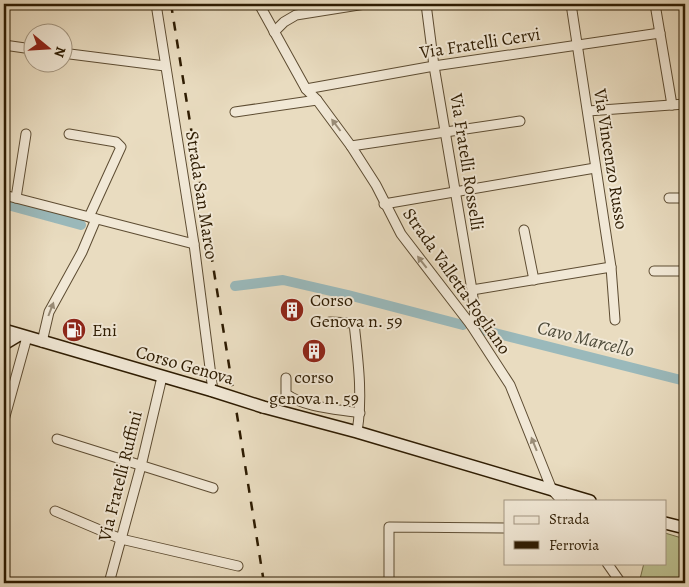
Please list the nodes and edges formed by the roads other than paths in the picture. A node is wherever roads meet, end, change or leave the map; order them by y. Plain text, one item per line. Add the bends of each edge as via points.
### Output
1 (156, 4) edge
2 (259, 4) edge
3 (366, 4) edge
4 (426, 4) edge
5 (571, 4) edge
6 (655, 4) edge
7 (274, 32) junction
8 (660, 33) junction
9 (4, 45) edge
10 (576, 46) junction
11 (22, 48) edge
12 (72, 53) edge
13 (165, 66) junction
14 (434, 66) junction
15 (306, 88) junction
16 (317, 100) junction
17 (685, 104) edge
18 (672, 105) junction
19 (588, 111) junction
20 (235, 112) dead end
21 (520, 121) dead end
22 (446, 132) junction
23 (26, 134) dead end
24 (69, 134) dead end
25 (351, 146) junction
26 (595, 168) junction
27 (456, 193) junction
28 (4, 194) edge
29 (16, 198) junction
30 (669, 198) dead end
31 (685, 198) edge
32 (384, 204) junction
33 (93, 218) junction
34 (524, 230) dead end
35 (194, 244) junction
36 (611, 266) junction
37 (654, 271) dead end
38 (685, 271) edge
39 (534, 280) junction
40 (472, 290) junction
41 (614, 320) dead end
42 (330, 322) dead end
43 (472, 325) junction
44 (4, 330) edge
45 (23, 336) junction
46 (42, 342) junction
47 (4, 344) edge
48 (162, 376) junction
49 (286, 378) dead end
50 (212, 391) junction
51 (360, 413) junction
52 (4, 420) edge
53 (357, 432) junction
54 (57, 439) dead end
55 (141, 466) junction
56 (213, 488) dead end
57 (552, 490) junction
58 (561, 500) edge
59 (587, 500) edge
60 (55, 511) dead end
61 (666, 523) edge
62 (504, 528) edge
63 (685, 528) edge
64 (121, 538) junction
65 (608, 564) edge
66 (238, 566) dead end
67 (109, 583) edge
68 (389, 583) edge
69 (621, 583) edge

1 - 13 street, Strada San Marco
2 - 7 street, Strada Valletta Fogliano
3 - 7 street via 296,15
4 - 14 street, Via Fratelli Rosselli
5 - 10 street, Via Vincenzo Russo
6 - 8 street
7 - 15 street, Strada Valletta Fogliano
8 - 10 street, Via Fratelli Cervi
8 - 18 street
9 - 11 street
10 - 14 street, Via Fratelli Cervi
10 - 19 street, Via Vincenzo Russo
12 - 13 street
13 - 35 street, Strada San Marco
14 - 15 street, Via Fratelli Cervi
14 - 22 street, Via Fratelli Rosselli
15 - 16 street, Strada Valletta Fogliano
16 - 20 street
25 -> 16 street, Strada Valletta Fogliano
17 - 18 street
18 - 19 street
19 - 26 street, Via Vincenzo Russo
21 - 22 street
22 - 25 street
22 - 27 street, Via Fratelli Rosselli
23 - 29 street
24 - 33 street via 116,142 121,147
25 - 32 street, Strada Valletta Fogliano
26 - 27 street
26 - 36 street, Via Vincenzo Russo
27 - 32 street
27 - 40 street, Via Fratelli Rosselli
28 - 29 street
29 - 33 street
30 - 31 street
43 -> 32 street, Strada Valletta Fogliano via 400,234
33 - 35 street
46 -> 33 street via 49,312 82,252
34 - 39 street
35 - 50 street, Strada San Marco
36 - 39 street
36 - 41 street, Via Vincenzo Russo
37 - 38 street
39 - 40 street
40 - 43 street, Via Fratelli Rosselli via 475,314
42 - 51 street via 354,323
57 -> 43 street, Strada Valletta Fogliano via 510,385
44 - 45 main road, Corso Genova
45 - 46 main road, Corso Genova
45 - 47 main road
45 - 52 street
46 - 48 main road, Corso Genova
48 - 50 main road, Corso Genova
48 - 55 street, Via Fratelli Ruffini
49 - 51 street via 286,394 292,398
50 - 53 main road, Corso Genova, bridge
51 - 53 street
53 - 57 main road, Corso Genova
54 - 55 street
55 - 56 street
55 - 64 street, Via Fratelli Ruffini
57 - 58 street
57 - 59 main road, Corso Genova
60 - 64 street
61 - 63 main road
62 - 68 street via 390,527
64 - 66 street
64 - 67 street, Via Fratelli Ruffini
65 - 69 street

